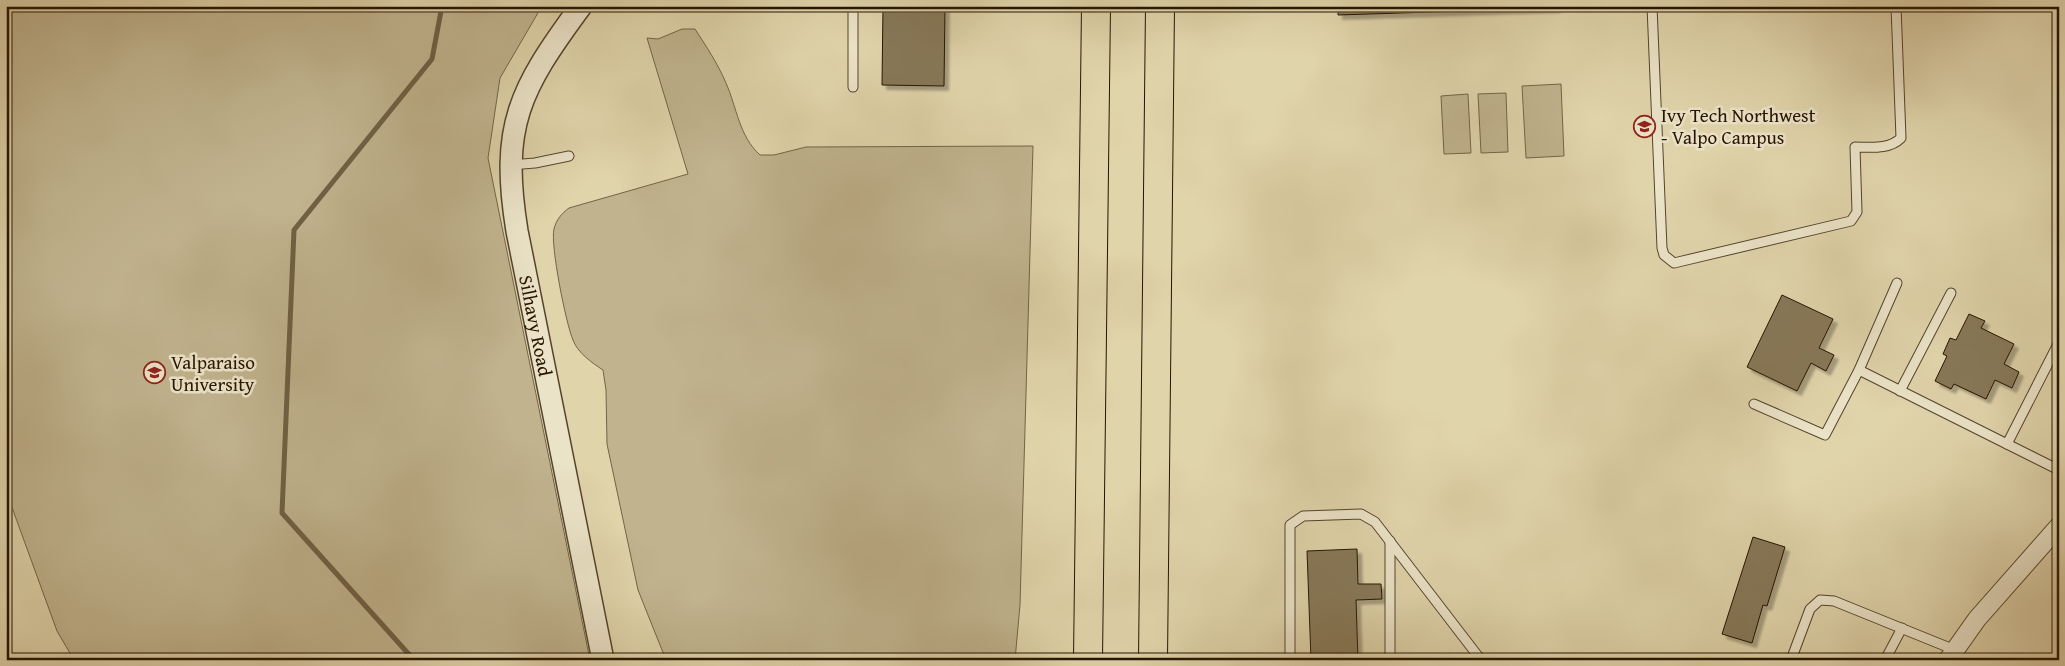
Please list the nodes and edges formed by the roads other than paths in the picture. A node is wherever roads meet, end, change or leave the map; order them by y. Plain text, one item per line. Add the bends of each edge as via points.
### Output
1 (581, 6) edge
2 (853, 6) edge
3 (1096, 6) edge
4 (1160, 6) edge
5 (1652, 6) edge
6 (1896, 6) edge
7 (853, 86) dead end
8 (569, 156) dead end
9 (510, 165) junction
10 (1897, 283) dead end
11 (1951, 293) dead end
12 (2058, 344) edge
13 (1859, 370) junction
14 (1900, 391) junction
15 (1754, 404) dead end
16 (2007, 444) junction
17 (2059, 470) edge
18 (2059, 526) edge
19 (1390, 541) junction
20 (1089, 622) junction
21 (1902, 628) junction
22 (1952, 655) edge
23 (603, 660) edge
24 (1080, 660) edge
25 (1088, 660) edge
26 (1153, 660) edge
27 (1290, 660) edge
28 (1390, 660) edge
29 (1481, 660) edge
30 (1791, 660) edge
31 (1885, 660) edge

1 - 9 street, Silhavy Road via 530,80 518,112
2 - 7 lane
3 - 20 highway
4 - 26 highway
5 - 6 lane via 1662,248 1664,255 1674,263 1851,222 1857,212 1854,147 1886,146 1901,138
8 - 9 lane
9 - 23 street, Silhavy Road via 517,232
10 - 13 lane
11 - 14 lane
12 - 16 lane
13 - 14 lane
13 - 15 lane via 1825,435
14 - 16 lane
16 - 17 lane
18 - 22 street via 1977,619
19 - 27 lane via 1375,522 1361,514 1303,516 1290,525
19 - 28 lane
19 - 29 lane
20 - 24 highway
20 - 25 highway
21 - 22 lane
21 - 30 lane via 1834,601 1820,600 1810,608
21 - 31 lane

